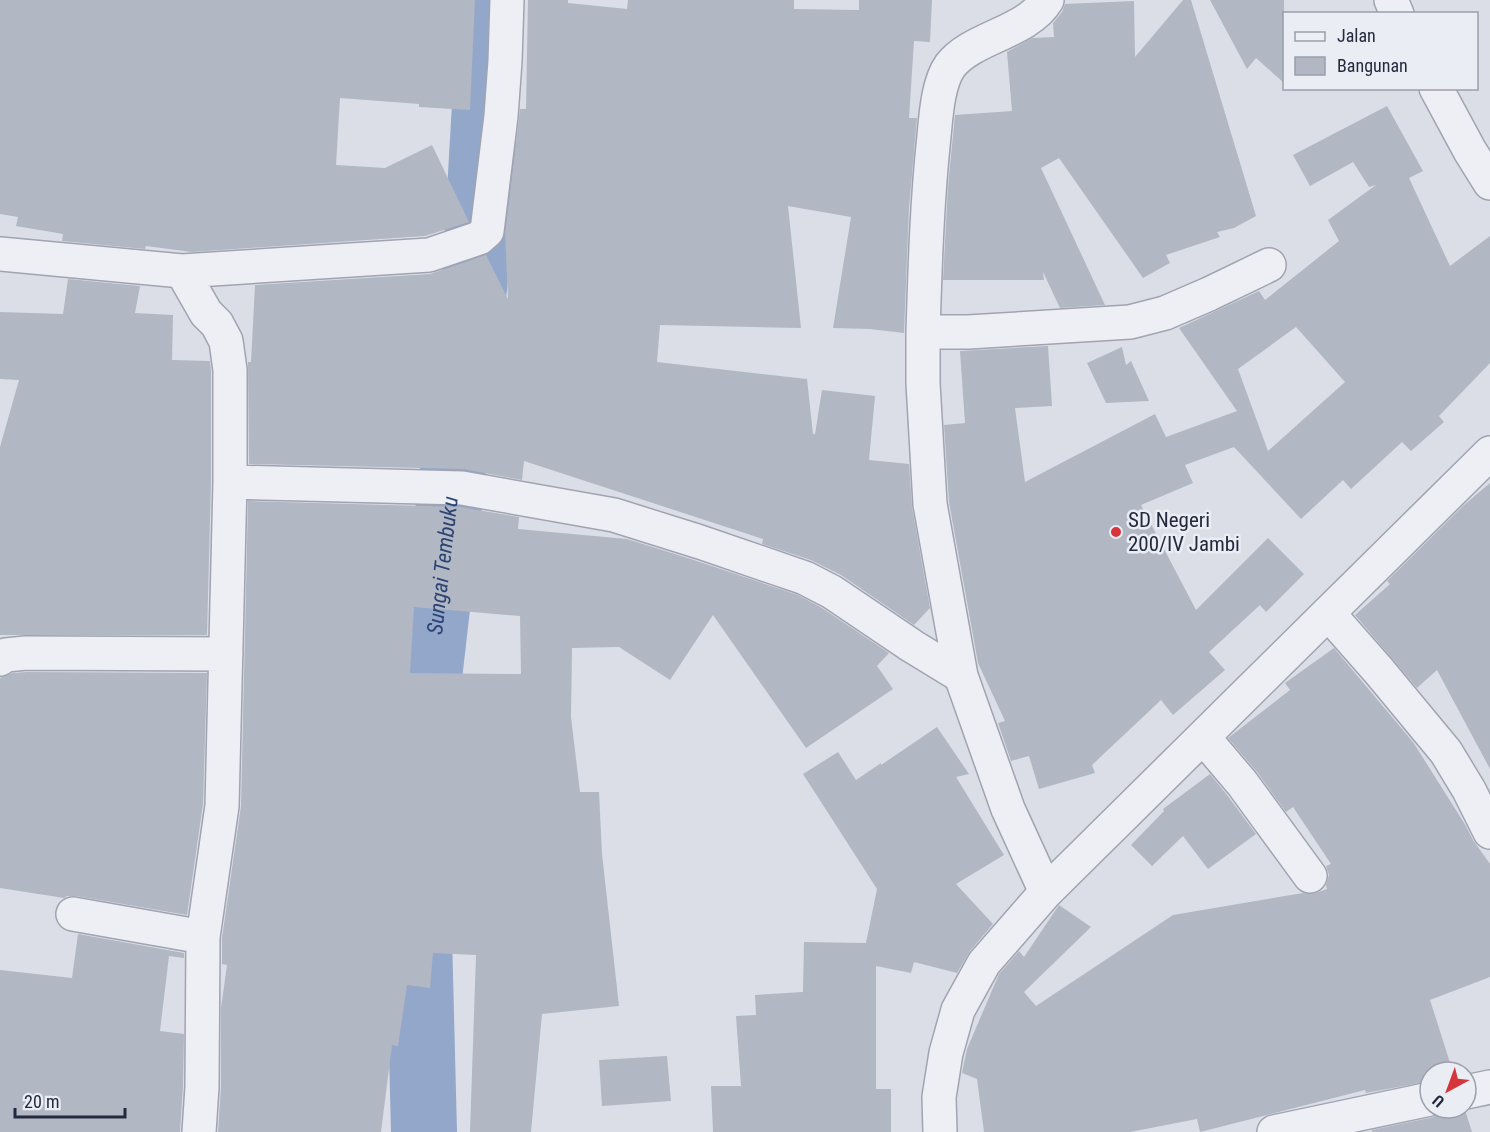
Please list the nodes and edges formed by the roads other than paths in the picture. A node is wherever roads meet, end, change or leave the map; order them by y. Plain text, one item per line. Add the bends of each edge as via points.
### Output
1 (507, 0) edge
2 (1047, 0) edge
3 (1437, 90) edge
4 (1490, 183) edge
5 (0, 254) edge
6 (1269, 265) dead end
7 (182, 271) junction
8 (923, 332) junction
9 (1490, 453) edge
10 (230, 482) junction
11 (1328, 613) junction
12 (226, 654) junction
13 (0, 659) edge
14 (961, 676) junction
15 (1203, 737) junction
16 (1490, 832) edge
17 (1310, 876) dead end
18 (1046, 892) junction
19 (73, 914) dead end
20 (203, 937) junction
21 (1418, 1102) edge
22 (199, 1132) edge
23 (940, 1132) edge
24 (1274, 1132) edge

1 - 7 street via 501,116 487,231 479,238 429,255
2 - 8 street via 1036,14 963,54 949,67 939,94 929,181
3 - 4 street
5 - 7 street
6 - 8 street via 1165,313 1130,322
7 - 10 street via 226,341 230,370
8 - 14 street via 930,504
9 - 11 street
10 - 12 street
10 - 14 street via 454,488 614,515 804,578
11 - 15 street
11 - 16 street via 1446,752
12 - 13 street via 26,653
12 - 20 street via 222,806
14 - 18 street via 1008,809
15 - 17 street
15 - 18 street
18 - 23 street via 984,963 958,1010 939,1097
19 - 20 street
20 - 22 street
21 - 24 street

